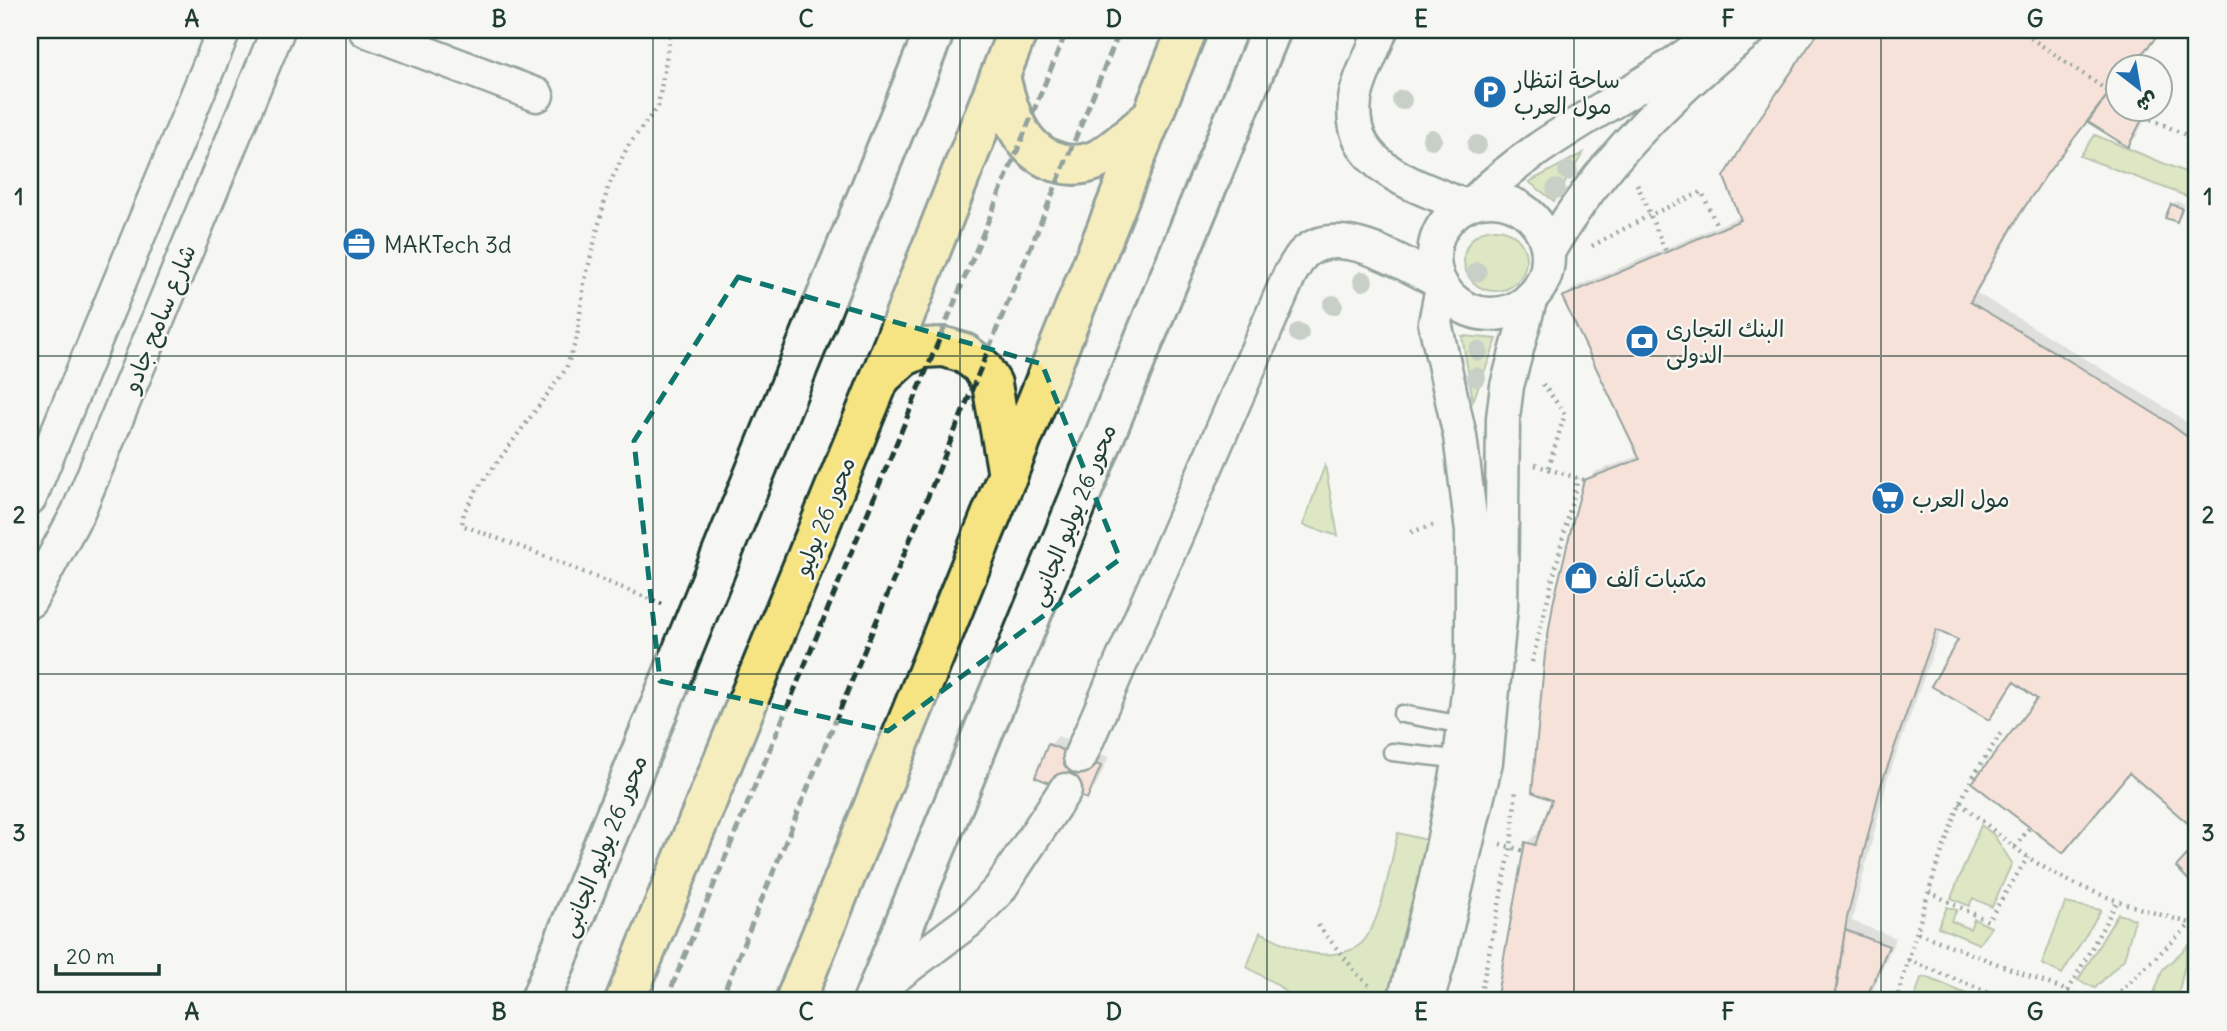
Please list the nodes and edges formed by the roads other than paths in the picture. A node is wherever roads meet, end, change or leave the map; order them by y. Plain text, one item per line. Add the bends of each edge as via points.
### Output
1 (224, 30) edge
2 (278, 30) edge
3 (365, 30) edge
4 (935, 30) edge
5 (1018, 30) edge
6 (1186, 30) edge
7 (1271, 30) edge
8 (1381, 30) edge
9 (1719, 30) edge
10 (1750, 30) edge
11 (1000, 76) junction
12 (537, 95) dead end
13 (1151, 118) junction
14 (1469, 204) junction
15 (1548, 252) junction
16 (1440, 284) junction
17 (1531, 298) junction
18 (880, 378) junction
19 (1008, 475) junction
20 (30, 498) edge
21 (30, 601) edge
22 (1402, 714) dead end
23 (1477, 727) junction
24 (1392, 752) dead end
25 (1080, 757) dead end
26 (1473, 761) junction
27 (1065, 790) dead end
28 (875, 996) edge
29 (1392, 998) edge
30 (540, 1001) edge
31 (625, 1001) edge
32 (795, 1001) edge
33 (1427, 1001) edge

1 - 20 street
2 - 21 street, شارع سامح جادو via 79,512
3 - 12 street
4 - 30 main road, محور 26 يوليو الجانبى
5 - 11 highway, محور 26 يوليو
6 - 13 highway
7 - 28 main road, محور 26 يوليو الجانبى
8 - 14 street via 1354,99 1356,126 1366,151 1384,170
9 - 14 street via 1678,62 1528,156
10 - 15 street via 1621,148 1566,220
11 - 13 highway via 1025,140 1040,156 1054,161 1072,166 1096,161
11 - 18 highway, محور 26 يوليو
13 - 19 highway
14 - 15 street via 1499,200 1517,206 1533,217
14 - 16 street via 1451,215 1434,246 1433,264
15 - 17 street via 1547,269
16 - 17 street via 1463,307 1477,313 1506,312
16 - 23 street via 1435,323 1460,436 1472,531
16 - 25 street via 1345,240 1322,243 1303,255 1290,274
17 - 23 street via 1507,386 1501,454 1501,607
18 - 19 highway via 903,357 923,348 944,347 964,353 981,366 992,384
18 - 31 highway, محور 26 يوليو
19 - 32 highway
22 - 23 lane
23 - 26 street
24 - 26 lane
26 - 29 street
26 - 33 street via 1440,956
27 - 28 street via 999,890 970,921

